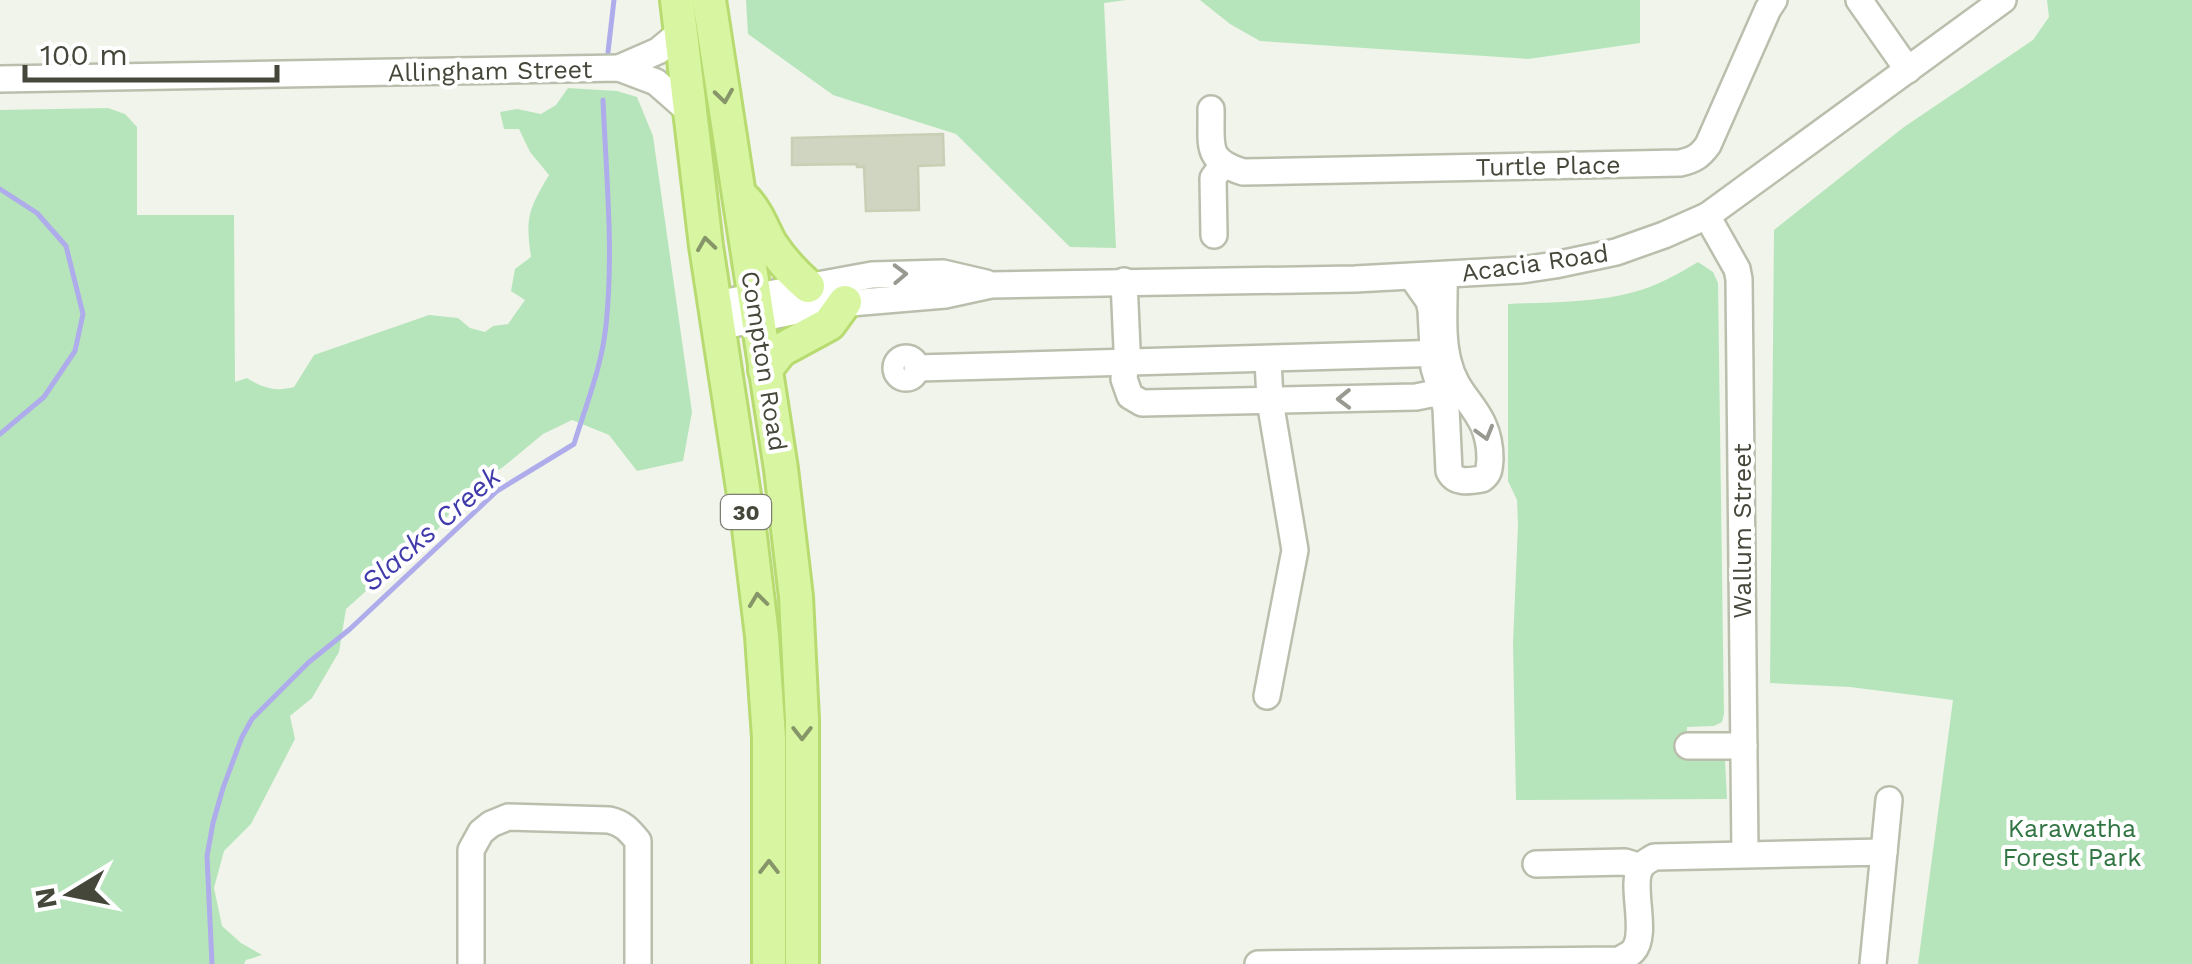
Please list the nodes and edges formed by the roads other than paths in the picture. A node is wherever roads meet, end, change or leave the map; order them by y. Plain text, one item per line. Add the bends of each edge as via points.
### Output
1 (710, 0) edge
2 (1774, 0) edge
3 (1859, 0) edge
4 (2004, 0) edge
5 (679, 16) edge
6 (620, 68) junction
7 (1908, 70) junction
8 (0, 79) edge
9 (1211, 109) dead end
10 (689, 110) junction
11 (1222, 166) junction
12 (738, 194) junction
13 (1706, 216) junction
14 (1214, 235) dead end
15 (1444, 276) junction
16 (1412, 277) junction
17 (1124, 281) junction
18 (991, 284) junction
19 (808, 286) junction
20 (845, 302) junction
21 (756, 309) junction
22 (717, 316) junction
23 (1440, 353) junction
24 (1268, 359) junction
25 (1125, 364) junction
26 (916, 368) dead end
27 (765, 370) junction
28 (1441, 392) junction
29 (1270, 400) junction
30 (1267, 696) dead end
31 (1688, 746) dead end
32 (1744, 746) junction
33 (1889, 800) dead end
34 (1884, 852) junction
35 (1745, 854) junction
36 (1536, 864) dead end
37 (1640, 867) junction
38 (1634, 958) edge
39 (1454, 963) edge
40 (472, 964) edge
41 (638, 964) edge
42 (769, 964) edge
43 (802, 964) edge
44 (1258, 964) edge
45 (1270, 964) edge
46 (1873, 964) edge

1 -> 12 main road, Compton Road / 30
2 - 11 street, Turtle Place via 1708,145 1692,160 1243,172
3 - 7 street
4 - 7 street, Acacia Road
5 - 6 street, Allingham Street via 658,52
5 - 10 main road, Compton Road / 30
6 - 8 street, Allingham Street
6 - 10 street, Allingham Street via 656,82
7 - 13 street, Acacia Road
9 - 11 street via 1212,151
22 -> 10 main road, Compton Road / 30
11 - 14 street via 1213,178
12 - 19 main road
12 - 21 main road, Compton Road / 30
13 - 15 street, Acacia Road via 1603,255
13 - 32 street, Wallum Street via 1739,279
15 - 16 street, Acacia Road
15 - 23 street
16 - 17 street, Acacia Road
16 - 23 street via 1431,310
17 - 18 street, Acacia Road
17 - 25 street
19 -> 18 street, Acacia Road via 916,273
18 - 20 street, Acacia Road via 945,295
19 - 21 street, Acacia Road
20 - 21 street, Acacia Road
20 - 27 main road via 830,324 781,350
21 - 22 street, Acacia Road
21 - 27 main road, Compton Road / 30
42 -> 22 main road, Compton Road / 30 via 765,666
23 - 24 street
23 - 28 street via 1434,368
23 -> 28 street via 1484,423 1485,478 1450,475
24 - 25 street
24 - 29 street
25 - 26 street
25 - 29 street via 1128,391 1142,403
27 -> 43 main road, Compton Road / 30 via 800,636
28 -> 29 street
29 - 30 street via 1295,550
31 - 32 street
32 - 35 street, Wallum Street
33 - 34 street
34 - 35 street
34 - 46 street
35 - 37 street via 1654,857
36 - 37 street
37 - 38 street
38 - 39 street
39 - 45 street
40 - 41 street via 471,850 481,832 508,817 620,822 638,841
44 - 45 street

